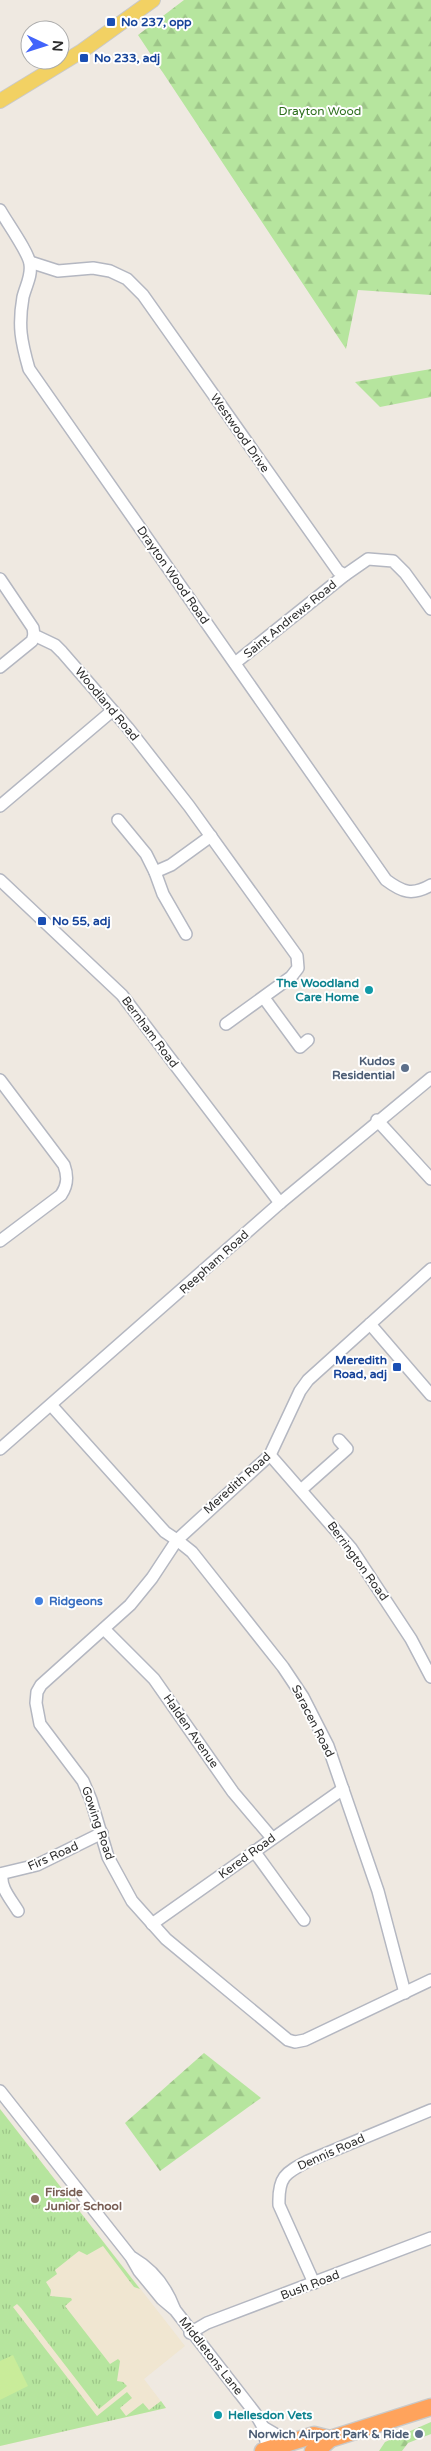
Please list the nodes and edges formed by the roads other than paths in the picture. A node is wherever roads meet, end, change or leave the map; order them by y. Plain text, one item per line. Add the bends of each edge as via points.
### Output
1 (153, 0) edge
2 (0, 101) edge
3 (0, 210) edge
4 (30, 262) junction
5 (345, 575) junction
6 (0, 579) edge
7 (431, 609) edge
8 (34, 635) junction
9 (235, 663) junction
10 (0, 667) edge
11 (112, 710) junction
12 (0, 806) edge
13 (118, 820) dead end
14 (211, 836) junction
15 (155, 872) junction
16 (0, 880) edge
17 (431, 885) edge
18 (186, 934) dead end
19 (264, 998) junction
20 (226, 1024) dead end
21 (308, 1040) dead end
22 (431, 1078) edge
23 (0, 1080) edge
24 (377, 1120) junction
25 (431, 1179) edge
26 (280, 1202) junction
27 (0, 1241) edge
28 (431, 1269) edge
29 (370, 1324) junction
30 (431, 1395) edge
31 (51, 1405) junction
32 (339, 1440) dead end
33 (0, 1449) edge
34 (270, 1456) junction
35 (302, 1489) junction
36 (176, 1540) junction
37 (104, 1629) junction
38 (431, 1677) edge
39 (343, 1789) junction
40 (102, 1833) junction
41 (272, 1838) junction
42 (254, 1851) junction
43 (1, 1874) edge
44 (18, 1911) dead end
45 (304, 1920) dead end
46 (152, 1924) junction
47 (431, 1980) edge
48 (405, 1993) junction
49 (0, 2091) edge
50 (431, 2110) edge
51 (431, 2238) edge
52 (314, 2283) junction
53 (190, 2333) junction
54 (431, 2407) edge
55 (330, 2439) junction
56 (272, 2449) edge
57 (313, 2451) edge

1 - 2 main road via 82,51
3 - 4 street
4 - 5 street, Westwood Drive via 58,271 92,268 127,279 143,295 338,571
4 - 9 street, Drayton Wood Road via 20,338 29,369
5 - 7 street via 368,559 393,561
5 - 9 street, Saint Andrews Road
6 - 8 street via 33,628
8 - 10 street via 32,641
8 - 11 street, Woodland Road via 62,652
9 - 17 street, Drayton Wood Road via 386,880 402,891 422,890
11 - 12 street
11 - 14 street, Woodland Road
13 - 15 street via 146,854
14 - 15 street via 171,865
14 - 19 street, Woodland Road via 297,956 298,968
15 - 18 street via 163,894
16 - 26 street, Bernham Road via 122,995
19 - 20 street, Woodland Road
19 - 21 street via 300,1047
22 - 24 street, Reepham Road
23 - 27 street via 64,1165 67,1174 62,1195
24 - 25 street
24 - 26 street, Reepham Road
26 - 31 street, Reepham Road
28 - 29 street, Meredith Road
29 - 30 street
29 - 34 street, Meredith Road via 304,1386
31 - 33 street, Reepham Road
31 - 36 street via 165,1532
32 - 35 street via 352,1445
34 - 35 street, Berrington Road
34 - 36 street, Meredith Road
35 - 38 street, Berrington Road via 351,1548 381,1591
36 - 37 street, Gowing Road via 130,1605
36 - 39 street, Saracen Road via 192,1552 298,1689 328,1746
37 - 40 street, Gowing Road via 50,1676 37,1692 36,1703 40,1724 83,1781
37 - 41 street, Halden Avenue via 154,1679 233,1792
39 - 41 street, Kered Road
39 - 48 street, Saracen Road via 378,1891
40 - 43 street, Firs Road via 37,1865
40 - 46 street, Gowing Road via 108,1857 119,1878
41 - 42 street, Kered Road
42 - 45 street
42 - 46 street, Kered Road
43 - 44 street, Firs Road via 4,1889
46 - 48 street, Gowing Road via 288,2040 295,2042
47 - 48 street, Gowing Road
49 - 53 street, Middletons Lane via 131,2257 138,2271 175,2310
50 - 52 street, Dennis Road via 308,2161 282,2178 278,2190 279,2205
51 - 52 street, Bush Road
52 - 53 street, Bush Road via 207,2323
53 - 56 street, Middletons Lane via 263,2427 275,2434
54 - 55 highway
55 - 56 highway via 314,2435
55 - 57 highway

